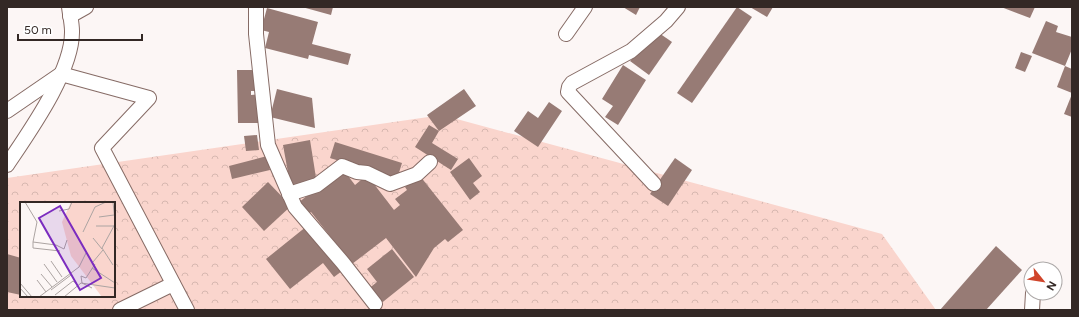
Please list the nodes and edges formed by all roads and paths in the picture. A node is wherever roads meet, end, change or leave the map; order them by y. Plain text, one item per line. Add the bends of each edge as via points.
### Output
1 (86, 7) edge
2 (256, 7) edge
3 (585, 7) edge
4 (678, 7) edge
5 (69, 11) edge
6 (566, 34) dead end
7 (61, 74) junction
8 (7, 111) edge
9 (430, 162) dead end
10 (7, 165) edge
11 (654, 184) dead end
12 (289, 194) junction
13 (173, 284) junction
14 (375, 304) dead end
15 (120, 310) edge
16 (187, 310) edge

1 - 5 street
2 - 12 street via 256,34 268,145
3 - 6 street
4 - 11 street via 632,51 572,83 568,92
5 - 7 street via 72,32
7 - 8 street
7 - 10 street via 56,89
7 - 13 street via 149,98 102,148
9 - 12 street via 417,174 390,184 367,173 342,166 317,186
12 - 14 street via 295,207
13 - 15 street
13 - 16 street

